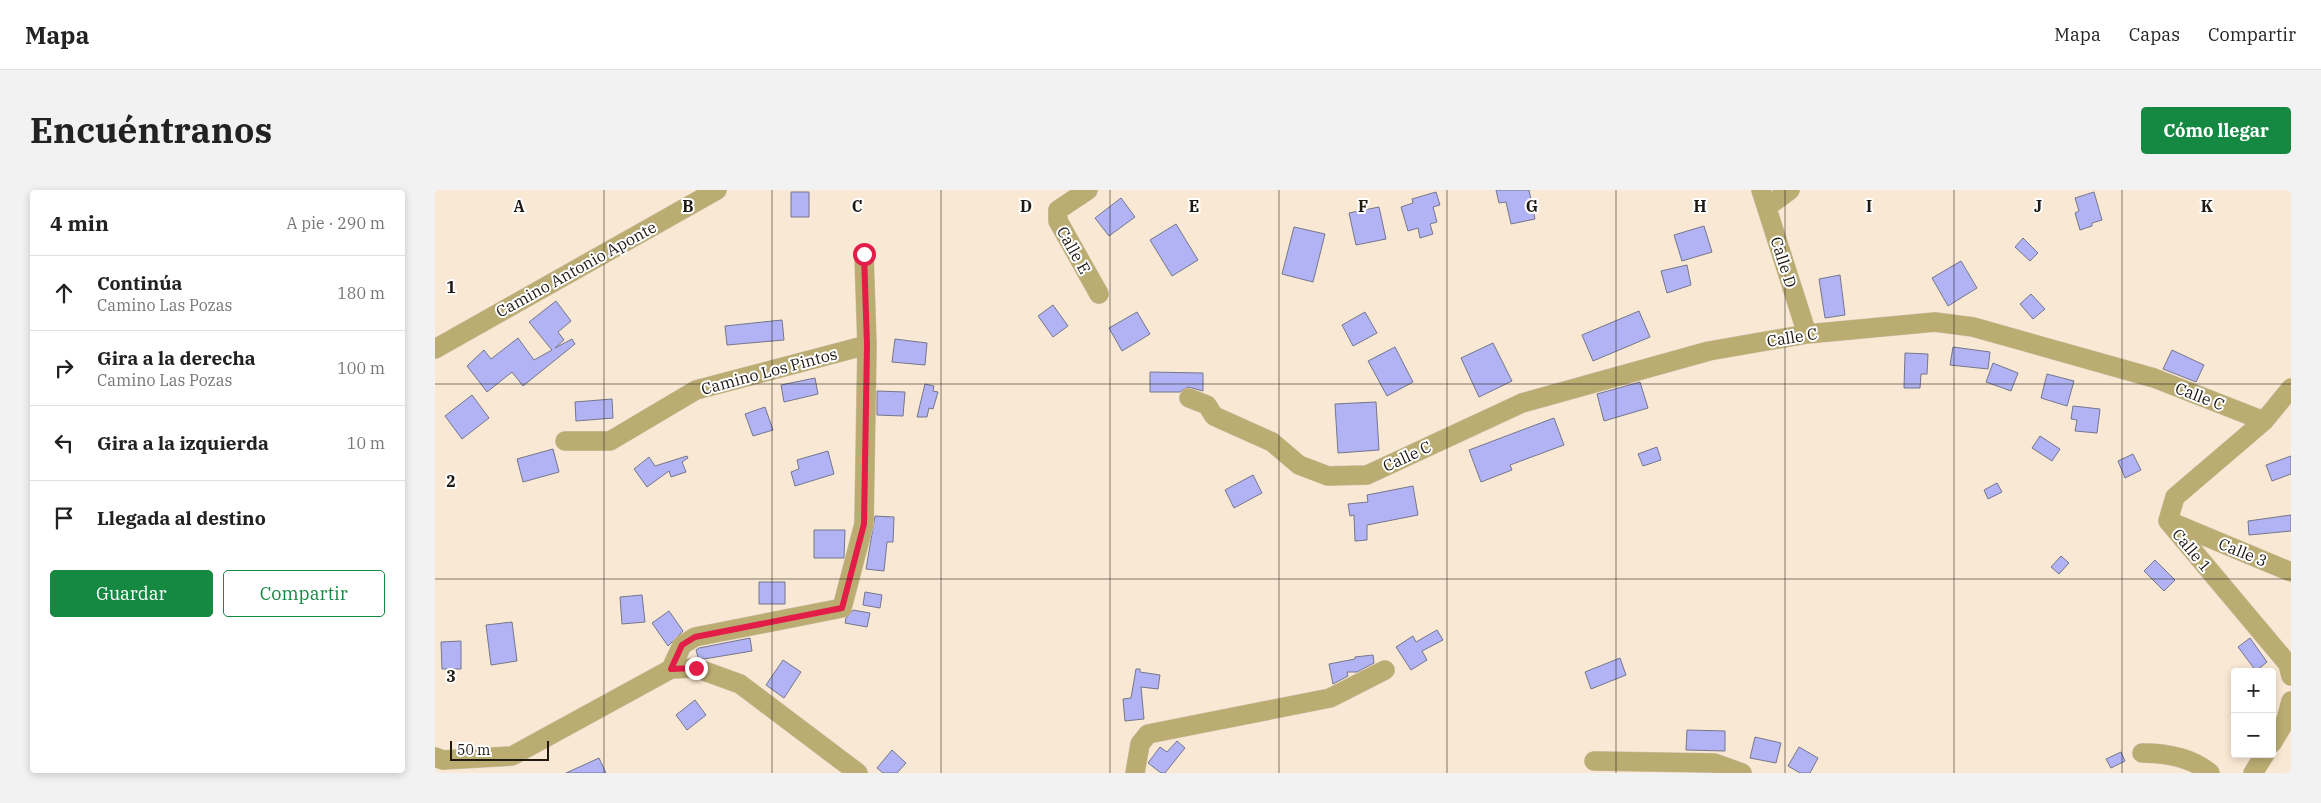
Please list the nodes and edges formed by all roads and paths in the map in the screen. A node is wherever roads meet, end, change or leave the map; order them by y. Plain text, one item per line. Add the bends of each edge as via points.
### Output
1 (717, 190) edge
2 (1088, 190) edge
3 (1790, 190) edge
4 (1764, 198) edge
5 (864, 254) dead end
6 (1099, 294) dead end
7 (1807, 334) junction
8 (867, 345) junction
9 (435, 349) edge
10 (2291, 388) edge
11 (1189, 398) dead end
12 (2264, 420) junction
13 (565, 440) dead end
14 (2168, 521) junction
15 (2291, 572) edge
16 (671, 669) junction
17 (1385, 670) dead end
18 (2291, 676) edge
19 (2291, 701) edge
20 (2276, 737) edge
21 (2142, 753) dead end
22 (2262, 758) edge
23 (438, 761) edge
24 (1594, 761) dead end
25 (858, 773) edge
26 (1135, 773) edge
27 (1742, 773) edge
28 (2210, 773) edge
29 (2253, 773) edge

1 - 9 street, Camino Antonio Aponte
2 - 6 street, Calle E via 1058,210 1058,222
3 - 4 street
4 - 7 street, Calle D
5 - 8 street
7 - 11 street, Calle C via 1709,351 1522,403 1367,475 1328,476 1299,465 1272,442 1214,416 1207,405
7 - 12 street, Calle C via 1935,322 1973,327 2154,378
8 - 13 street, Camino Los Pintos via 696,390 610,440
8 - 16 street via 864,524 842,608 695,637 682,645
10 - 12 street, Calle 1
12 - 14 street, Calle 1 via 2175,497
14 - 15 street, Calle 3
14 - 18 street, Calle 1 via 2288,664
16 - 23 street via 512,756
16 - 25 street via 696,668 740,684
17 - 26 street via 1330,698 1148,734 1140,744
19 - 20 street via 2287,720
21 - 28 street via 2178,756
22 - 29 street
24 - 27 street via 1714,763

